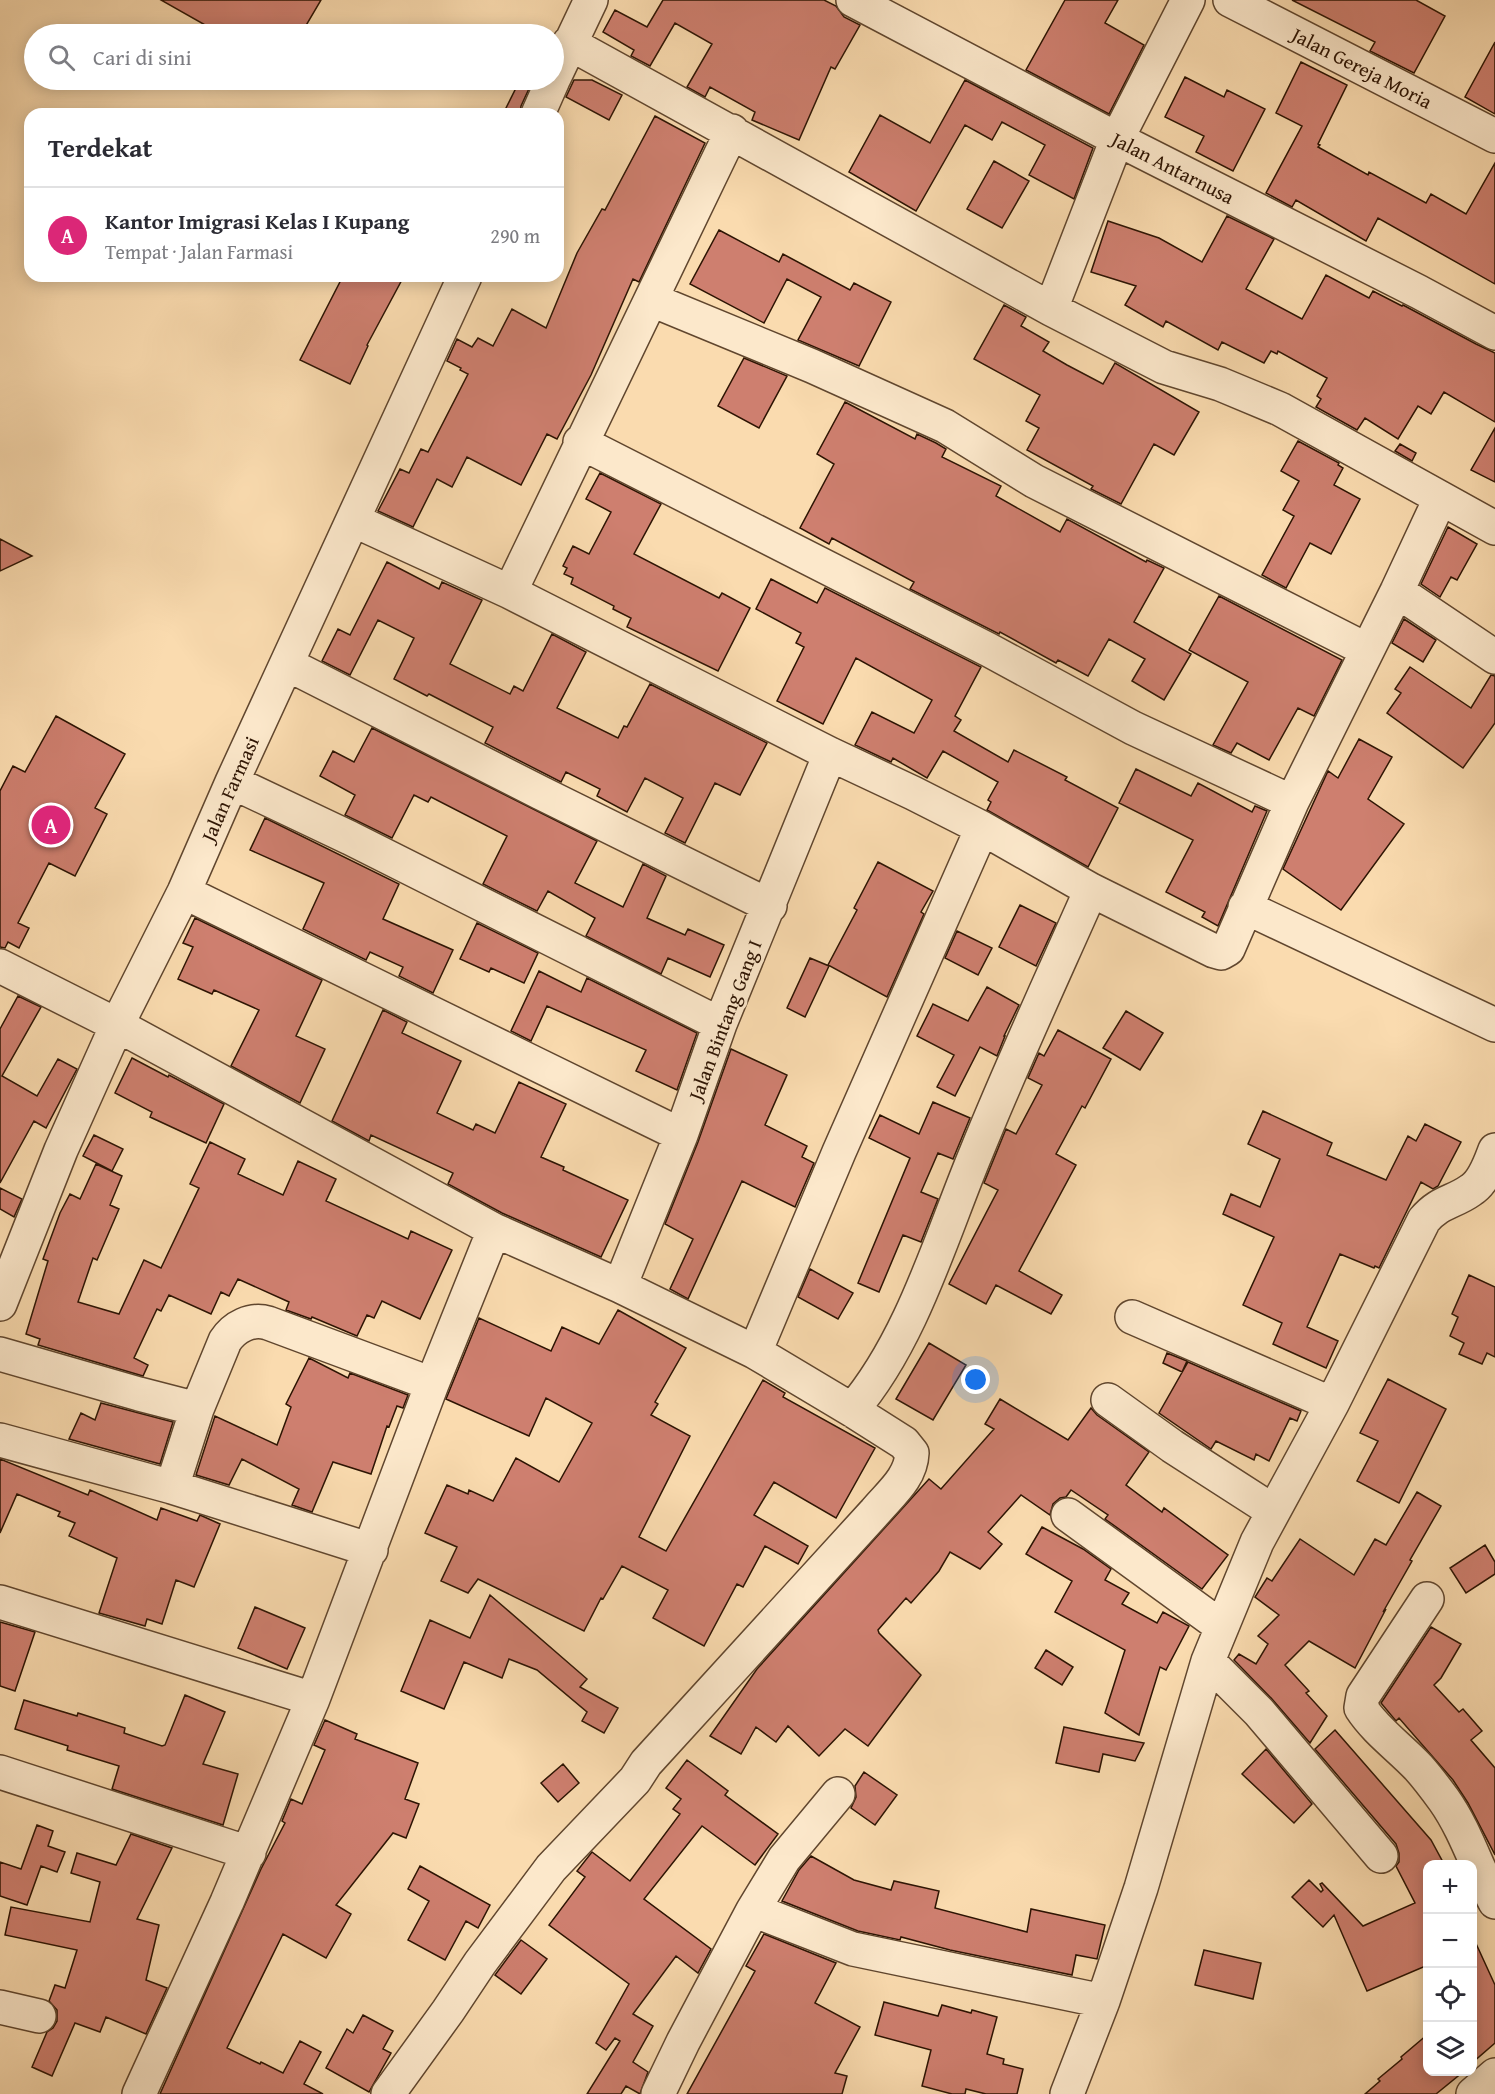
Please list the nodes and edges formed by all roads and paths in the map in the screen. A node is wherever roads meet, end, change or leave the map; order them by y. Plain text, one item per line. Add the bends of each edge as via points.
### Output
1 (591, 0) edge
2 (853, 0) edge
3 (1188, 0) edge
4 (1230, 0) edge
5 (569, 43) junction
6 (564, 54) edge
7 (548, 90) edge
8 (541, 108) edge
9 (732, 131) junction
10 (1495, 136) edge
11 (1117, 140) junction
12 (462, 282) edge
13 (652, 300) junction
14 (1051, 309) junction
15 (1495, 333) edge
16 (580, 442) junction
17 (1440, 499) junction
18 (353, 520) junction
19 (1495, 528) edge
20 (1397, 591) junction
21 (510, 592) junction
22 (1367, 650) junction
23 (1495, 657) edge
24 (287, 664) junction
25 (830, 754) junction
26 (232, 782) junction
27 (1292, 802) junction
28 (982, 828) junction
29 (1091, 890) junction
30 (184, 892) junction
31 (770, 906) junction
32 (1245, 907) junction
33 (0, 966) edge
34 (720, 1024) junction
35 (117, 1025) junction
36 (1495, 1025) edge
37 (681, 1135) junction
38 (1495, 1150) edge
39 (494, 1230) junction
40 (620, 1286) junction
41 (0, 1304) edge
42 (1132, 1317) dead end
43 (755, 1352) junction
44 (0, 1354) edge
45 (432, 1384) junction
46 (1108, 1400) dead end
47 (1332, 1404) junction
48 (197, 1409) junction
49 (852, 1410) junction
50 (0, 1440) edge
51 (172, 1486) junction
52 (1273, 1511) junction
53 (1068, 1515) dead end
54 (370, 1550) junction
55 (1427, 1599) dead end
56 (0, 1602) edge
57 (1222, 1627) junction
58 (1208, 1661) junction
59 (313, 1699) junction
60 (0, 1772) edge
61 (838, 1794) dead end
62 (249, 1853) junction
63 (1381, 1856) dead end
64 (1495, 1902) edge
65 (753, 1910) junction
66 (1103, 2001) junction
67 (0, 2007) edge
68 (39, 2016) dead end
69 (139, 2094) edge
70 (388, 2094) edge
71 (658, 2094) edge
72 (1067, 2094) edge

1 - 5 street
2 - 11 street, Jalan Antarnusa
3 - 11 street
4 - 10 street, Jalan Gereja Moria
5 - 6 street
5 - 9 street
7 - 8 street
9 - 13 street
9 - 14 street
11 - 14 street
11 - 15 street, Jalan Antarnusa
12 - 18 street, Jalan Farmasi
13 - 16 street
13 - 22 street via 945,426 1034,481
14 - 17 street via 1164,367 1220,384 1280,409
16 - 21 street
16 - 27 street via 1133,728
17 - 19 street
17 - 20 street
18 - 21 street
18 - 24 street, Jalan Farmasi
20 - 22 street
20 - 23 street
21 - 25 street
22 - 27 street
24 - 26 street, Jalan Farmasi
24 - 31 street
25 - 28 street
25 - 31 street, Jalan Bintang Gang I
26 - 30 street, Jalan Farmasi
26 - 34 street
27 - 32 street
28 - 29 street
28 - 43 street
29 - 32 street via 1221,953 1228,949
29 - 49 street via 975,1153 902,1332
30 - 35 street, Jalan Farmasi
30 - 37 street
31 - 34 street, Jalan Bintang Gang I
32 - 36 street
33 - 35 street
34 - 37 street, Jalan Bintang Gang I
35 - 39 street
35 - 41 street, Jalan Farmasi via 61,1150
37 - 40 street, Jalan Bintang Gang I
38 - 47 street via 1472,1190 1434,1209 1424,1220
39 - 40 street
39 - 45 street
40 - 43 street
42 - 47 street
43 - 49 street
44 - 48 street
45 - 48 street via 259,1320 229,1334
45 - 54 street
46 - 52 street
47 - 52 street
48 - 51 street
49 - 70 street via 904,1443 912,1453 908,1474 646,1762 628,1788 551,1868
50 - 51 street
51 - 54 street
52 - 57 street
53 - 57 street
54 - 59 street
55 - 64 street via 1363,1696 1361,1708 1444,1800
56 - 59 street
57 - 58 street
58 - 63 street via 1259,1712
58 - 66 street
59 - 62 street
60 - 62 street
61 - 65 street via 784,1859
62 - 69 street
65 - 66 street via 853,1949
65 - 71 street
66 - 72 street
67 - 68 street

